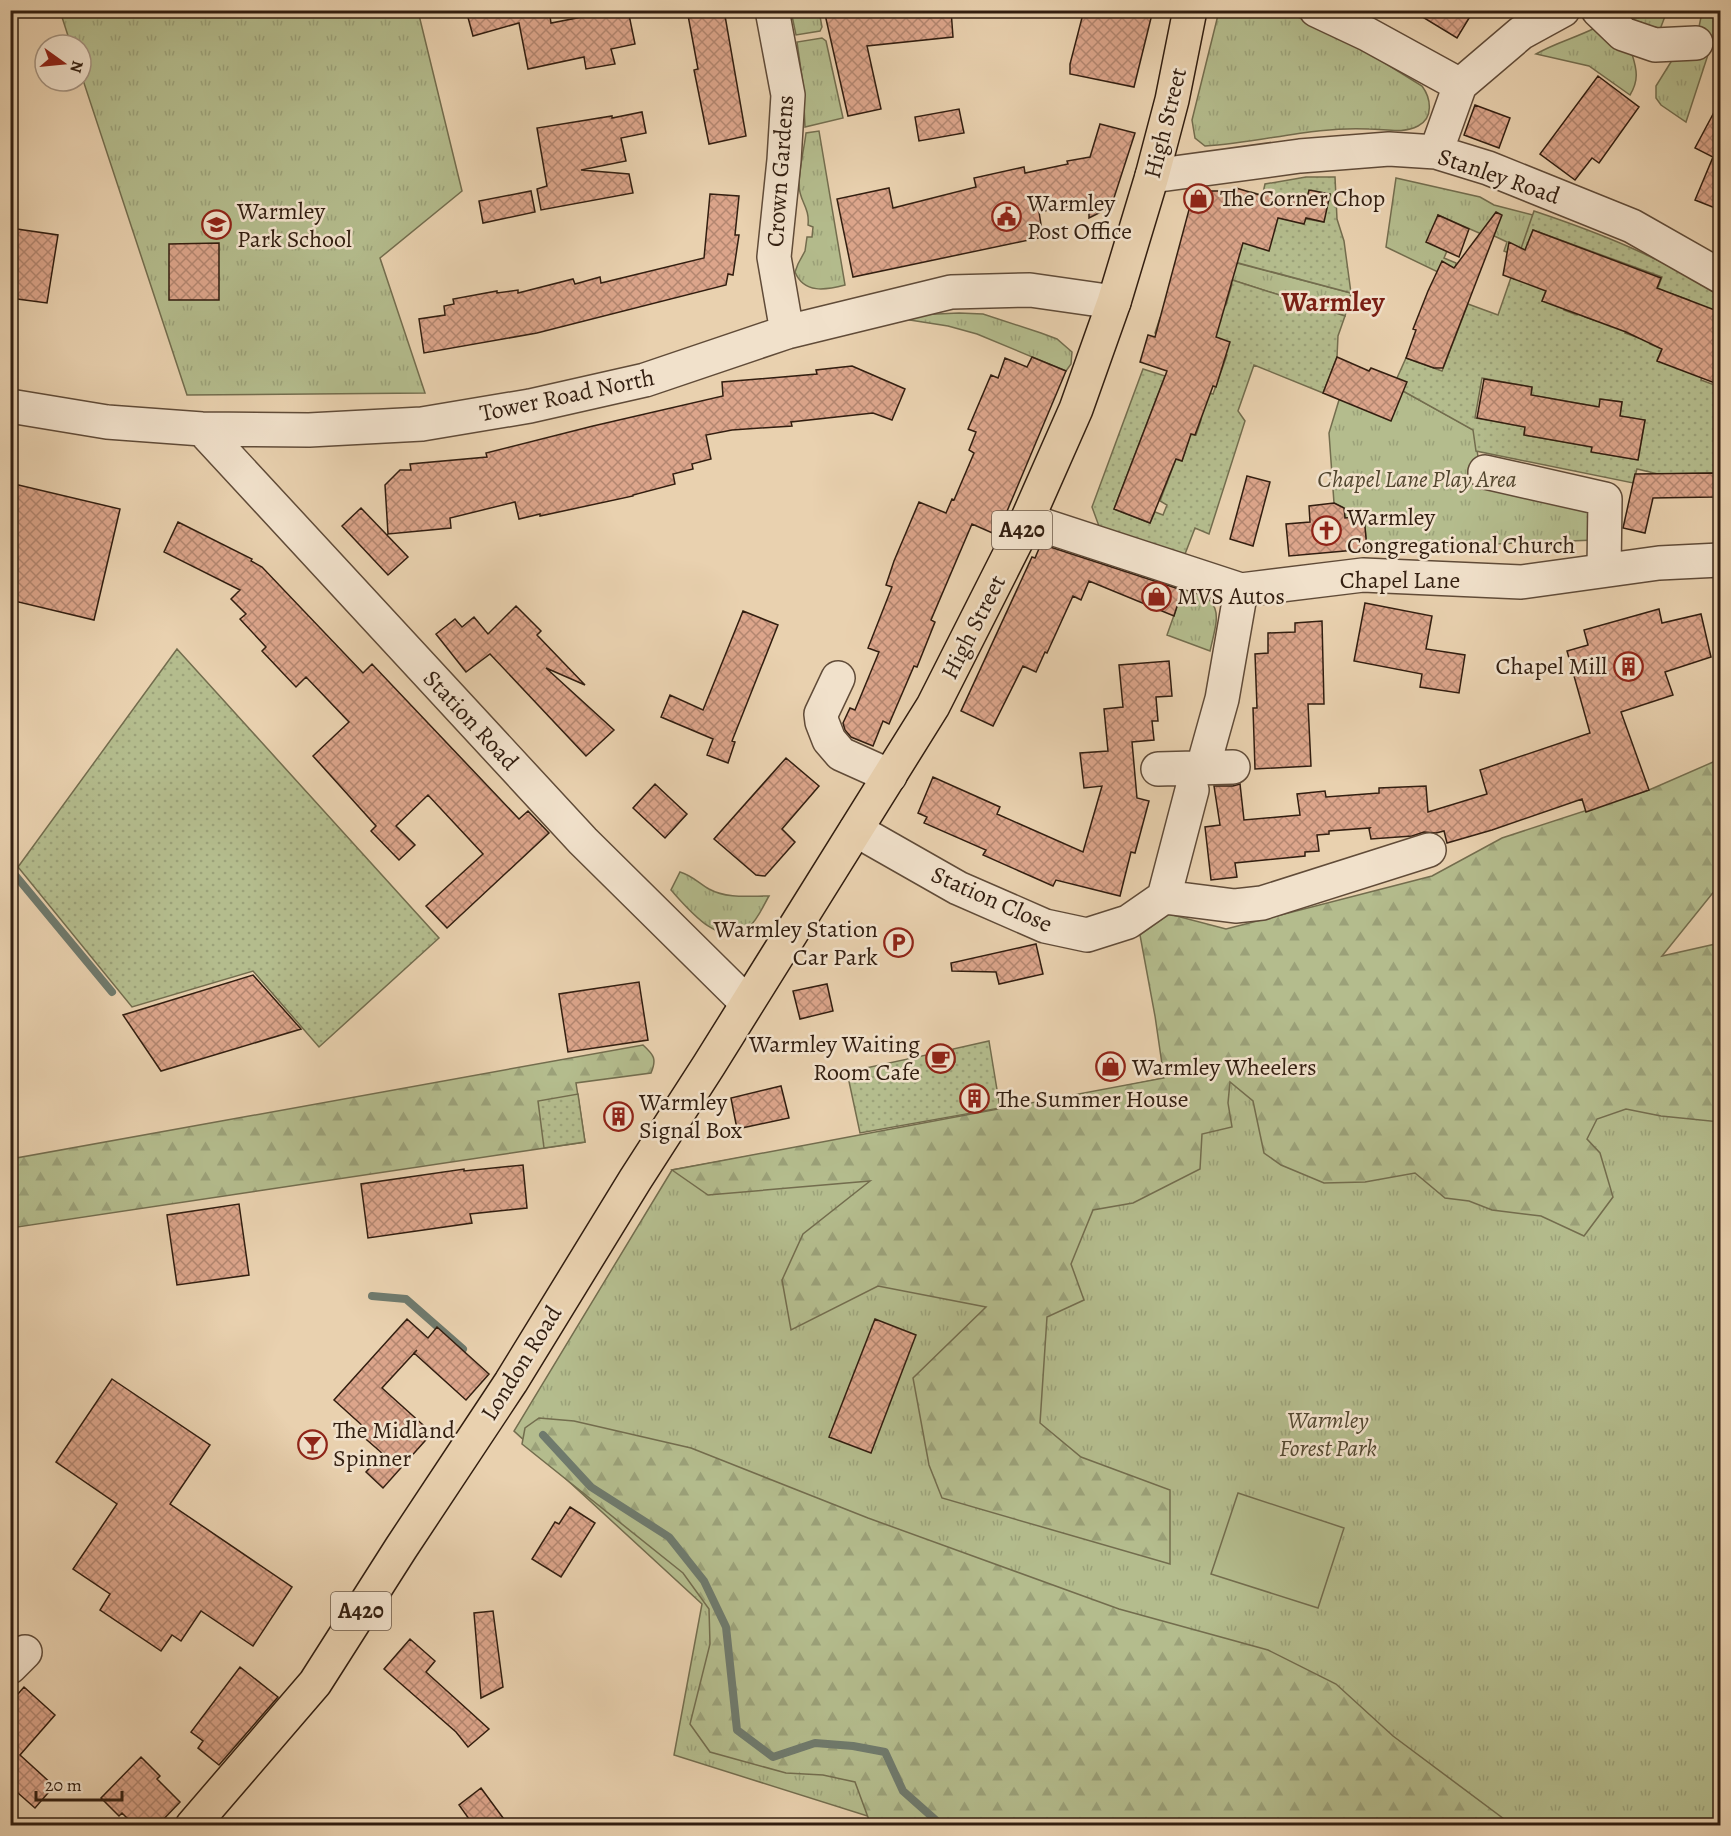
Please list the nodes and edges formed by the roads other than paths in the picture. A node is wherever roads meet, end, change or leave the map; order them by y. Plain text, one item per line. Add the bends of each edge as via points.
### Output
1 (772, 10) edge
2 (1190, 10) edge
3 (1316, 10) edge
4 (1563, 10) edge
5 (1598, 10) edge
6 (1696, 43) dead end
7 (1460, 85) junction
8 (1436, 152) junction
9 (1152, 176) junction
10 (1720, 276) edge
11 (1114, 303) junction
12 (787, 332) junction
13 (10, 406) edge
14 (202, 429) junction
15 (1485, 472) dead end
16 (1027, 519) junction
17 (1720, 560) edge
18 (1604, 570) junction
19 (1241, 590) junction
20 (838, 678) dead end
21 (1158, 769) dead end
22 (1209, 775) junction
23 (890, 776) junction
24 (856, 830) junction
25 (1429, 850) dead end
26 (1164, 897) junction
27 (747, 1003) junction
28 (709, 1065) joint
29 (192, 1826) edge

1 - 12 street, Crown Gardens via 788,95 774,257
2 - 9 main road, High Street / A420 via 1173,99
3 - 7 street
4 - 7 street via 1521,33
5 - 6 street via 1623,34 1655,45
7 - 8 street
8 - 9 street, Stanley Road via 1389,149 1300,156
8 - 10 street, Stanley Road via 1488,168 1632,226
9 - 11 main road, High Street / A420
11 - 12 street, Tower Road North via 1030,290 951,292
11 - 16 main road, High Street / A420 via 1076,409
12 - 14 street, Tower Road North via 645,380 530,406 422,423 309,430
13 - 14 street, Tower Road North via 107,422
14 - 27 street, Station Road via 583,841
15 - 18 street via 1605,498
16 - 19 street, Chapel Lane
16 - 23 main road, High Street / A420 via 933,706
17 - 18 street, Chapel Lane
18 - 19 street, Chapel Lane via 1521,582 1363,575
19 - 22 street
20 - 23 street via 821,714 829,740 841,754
21 - 22 street
22 - 26 street
23 - 24 main road, High Street / A420
24 - 26 street, Station Close via 958,888 1045,926 1087,935 1128,922
24 - 27 main road, High Street / A420
25 - 26 street via 1262,903 1235,906
27 - 28 main road, High Street / A420
28 - 29 main road, London Road / A420 via 511,1382 315,1683

